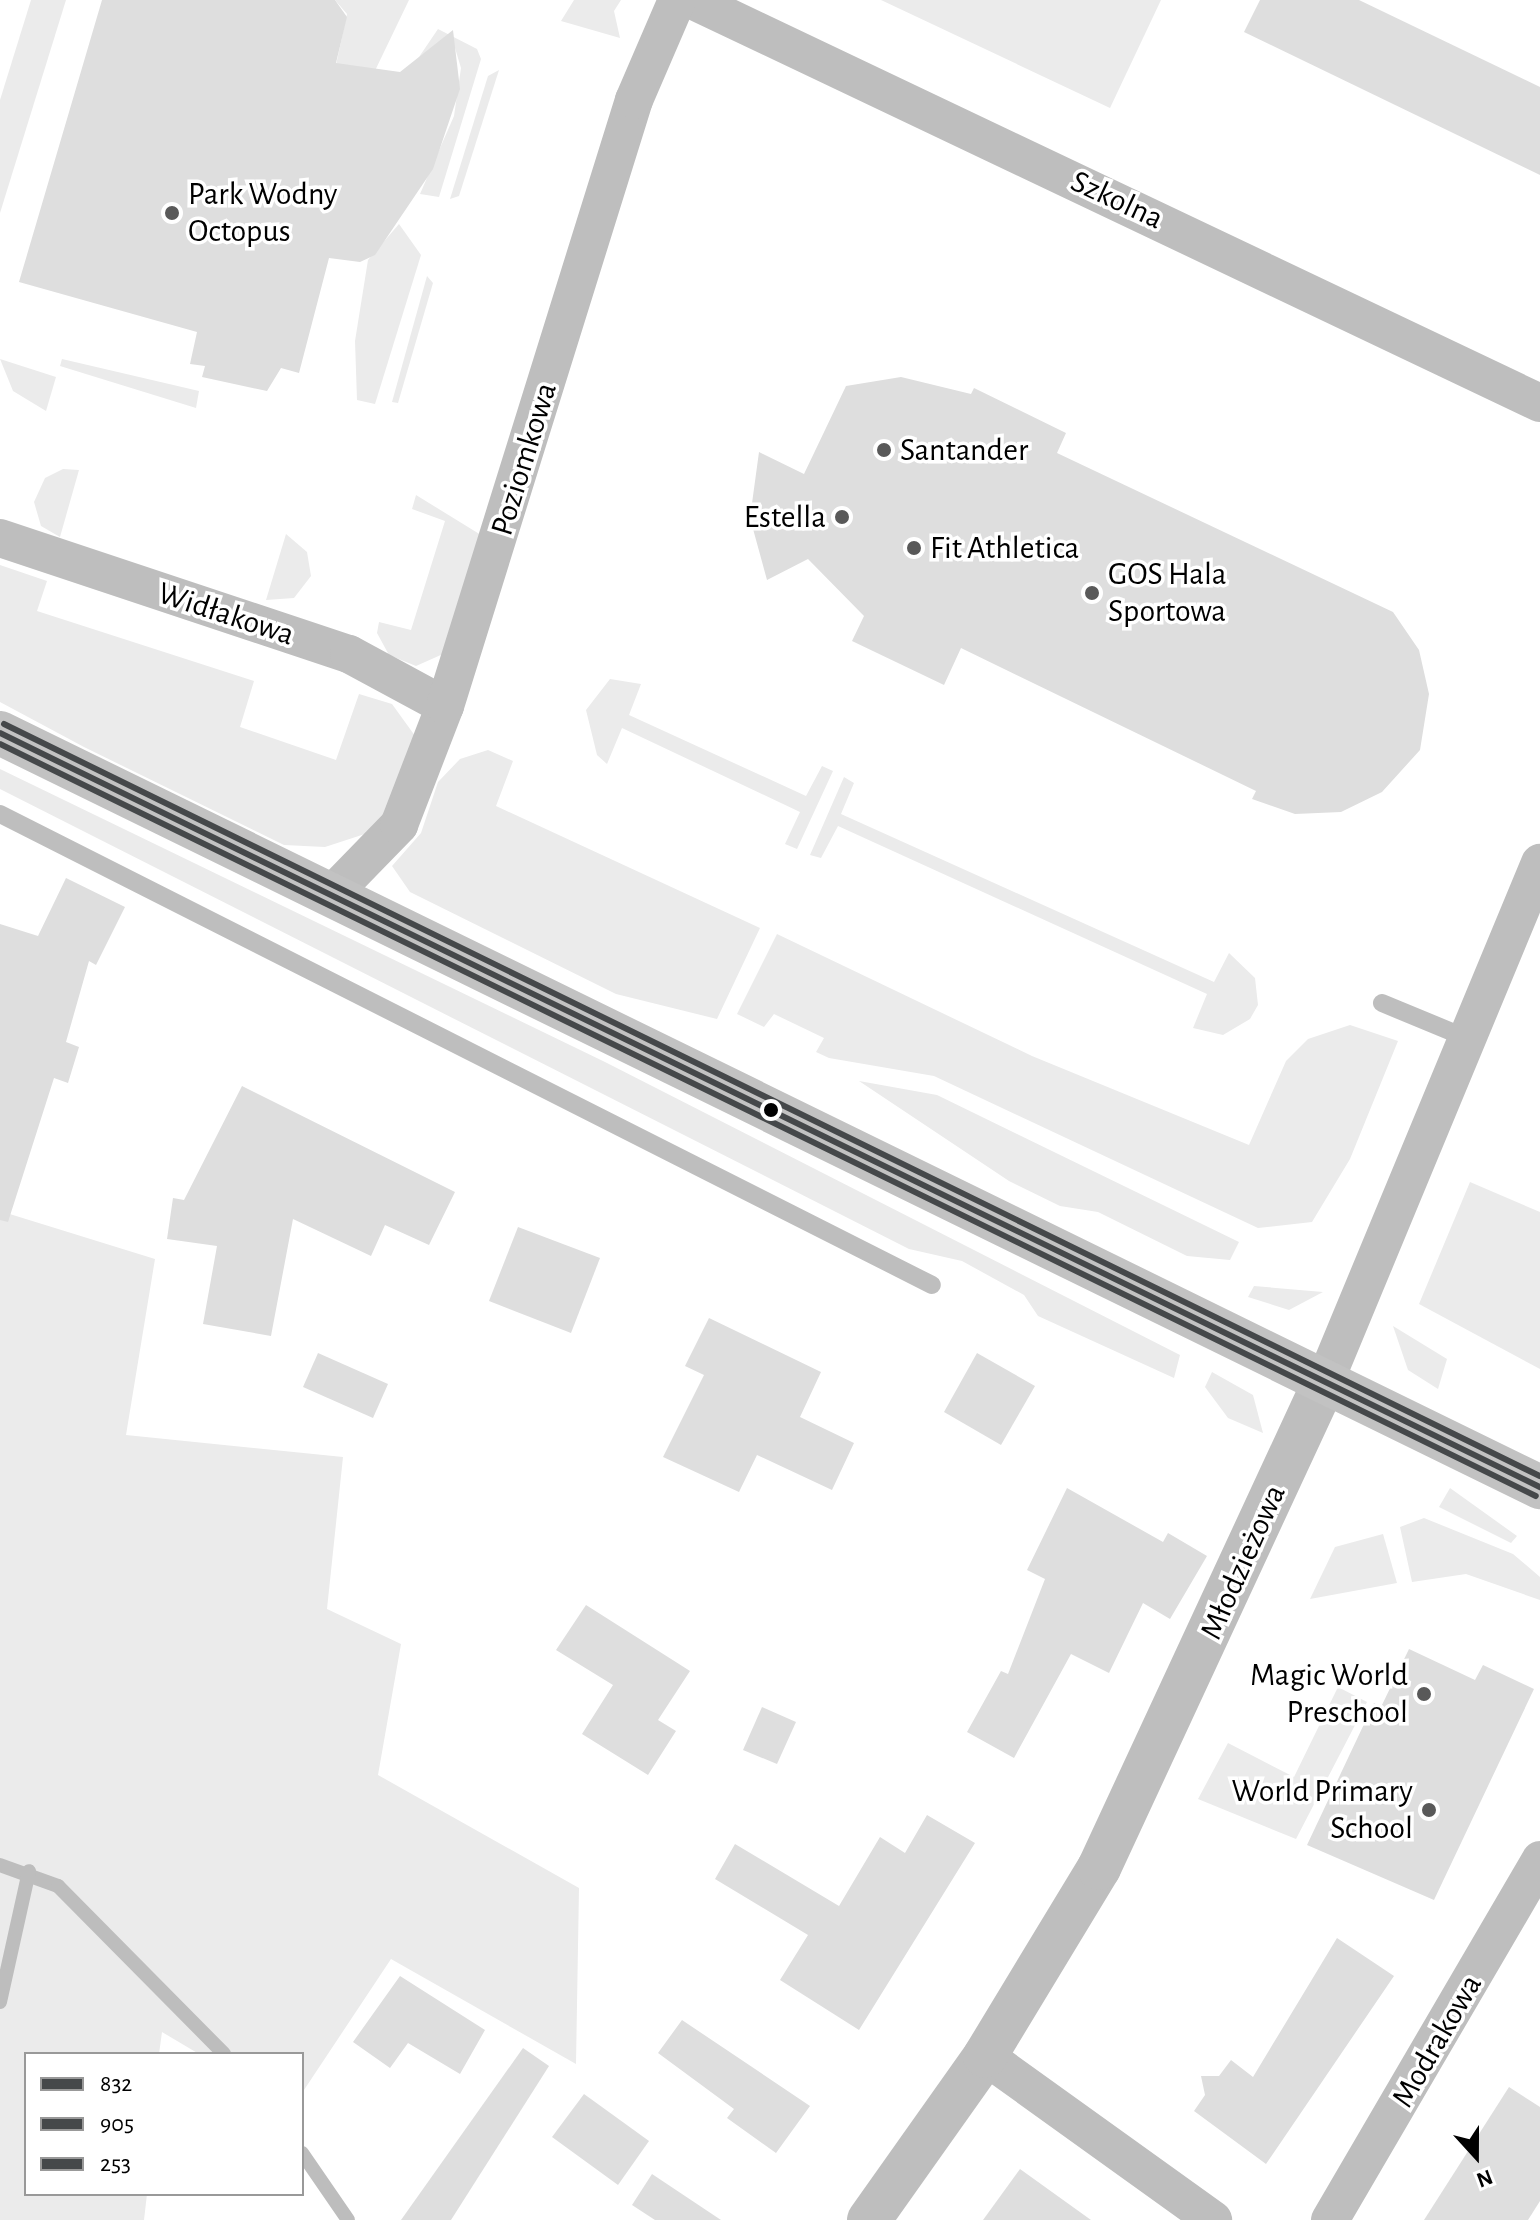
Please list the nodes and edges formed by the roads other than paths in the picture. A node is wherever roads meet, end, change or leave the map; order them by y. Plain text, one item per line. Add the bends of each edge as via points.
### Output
1 (677, 0) edge
2 (692, 0) edge
3 (1540, 403) edge
4 (0, 538) edge
5 (445, 706) junction
6 (0, 733) edge
7 (0, 814) edge
8 (1540, 863) edge
9 (331, 895) junction
10 (1382, 1003) dead end
11 (1469, 1039) junction
12 (932, 1285) dead end
13 (1325, 1381) junction
14 (1540, 1487) edge
15 (1540, 1860) edge
16 (985, 2056) junction
17 (869, 2220) edge
18 (1213, 2220) edge
19 (1330, 2220) edge

1 - 5 street, Poziomkowa via 634,100
2 - 3 street, Szkolna
4 - 5 street, Widłakowa via 349,654
5 - 9 street, Poziomkowa via 399,825
6 - 9 main road
7 - 12 lane
8 - 11 street, Młodzieżowa
9 - 13 main road
10 - 11 lane
11 - 13 street, Młodzieżowa
13 - 14 main road
13 - 16 street, Młodzieżowa via 1118,1832
15 - 19 street, Modrakowa
16 - 17 street, Młodzieżowa
16 - 18 street

